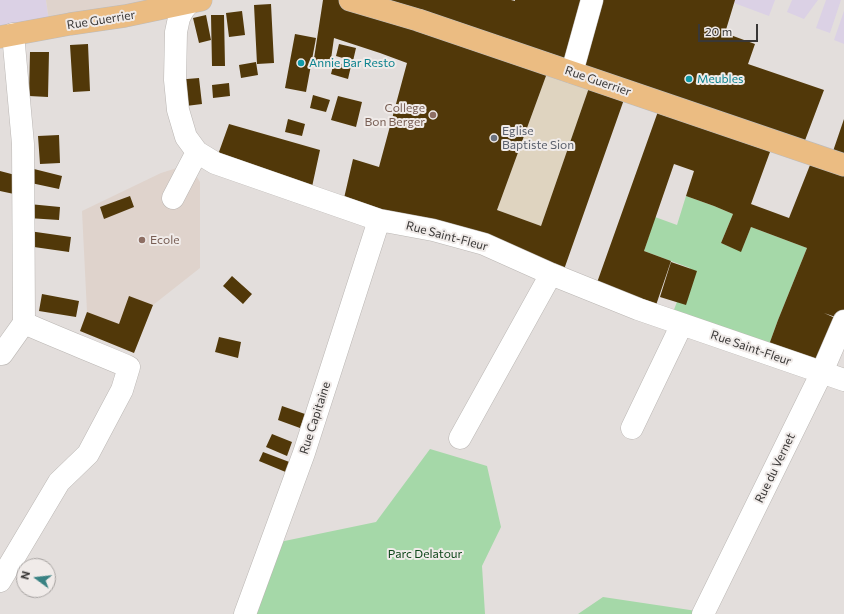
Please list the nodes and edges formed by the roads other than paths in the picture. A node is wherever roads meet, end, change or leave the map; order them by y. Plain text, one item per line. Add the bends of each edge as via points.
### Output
1 (166, 0) edge
2 (350, 0) edge
3 (369, 0) edge
4 (592, 0) edge
5 (195, 1) edge
6 (147, 12) junction
7 (418, 20) junction
8 (70, 24) junction
9 (7, 36) edge
10 (175, 48) junction
11 (572, 72) junction
12 (198, 152) junction
13 (844, 165) edge
14 (173, 198) dead end
15 (380, 220) junction
16 (551, 274) junction
17 (844, 321) edge
18 (24, 323) junction
19 (682, 324) junction
20 (0, 354) edge
21 (822, 372) junction
22 (844, 380) edge
23 (632, 428) dead end
24 (460, 438) dead end
25 (0, 581) edge
26 (245, 614) edge
27 (703, 614) edge

1 - 8 main road
2 - 7 main road, Rue Guerrier
3 - 7 main road
4 - 11 street
5 - 6 main road, Rue Guerrier
5 - 10 street, Rue Saint-Fleur via 183,10 179,18
6 - 8 main road, Rue Guerrier
6 - 10 street via 161,17 167,24
7 - 11 main road, Rue Guerrier
8 - 9 main road, Rue Guerrier
9 - 18 street via 23,144
10 - 12 street, Rue Saint-Fleur via 178,110 186,137
11 - 13 main road, Rue Guerrier
12 - 14 street
12 - 15 street, Rue Saint-Fleur via 215,163
15 - 16 street, Rue Saint-Fleur via 433,230 484,244
15 - 26 street, Rue Capitaine via 304,453
16 - 19 street, Rue Saint-Fleur
16 - 24 street
17 - 21 street, Rue du Vernet
18 - 20 street
18 - 25 street via 129,367 122,390 88,454 59,482
19 - 21 street, Rue Saint-Fleur
19 - 23 street
21 - 22 street, Rue Saint-Fleur
21 - 27 street, Rue du Vernet

